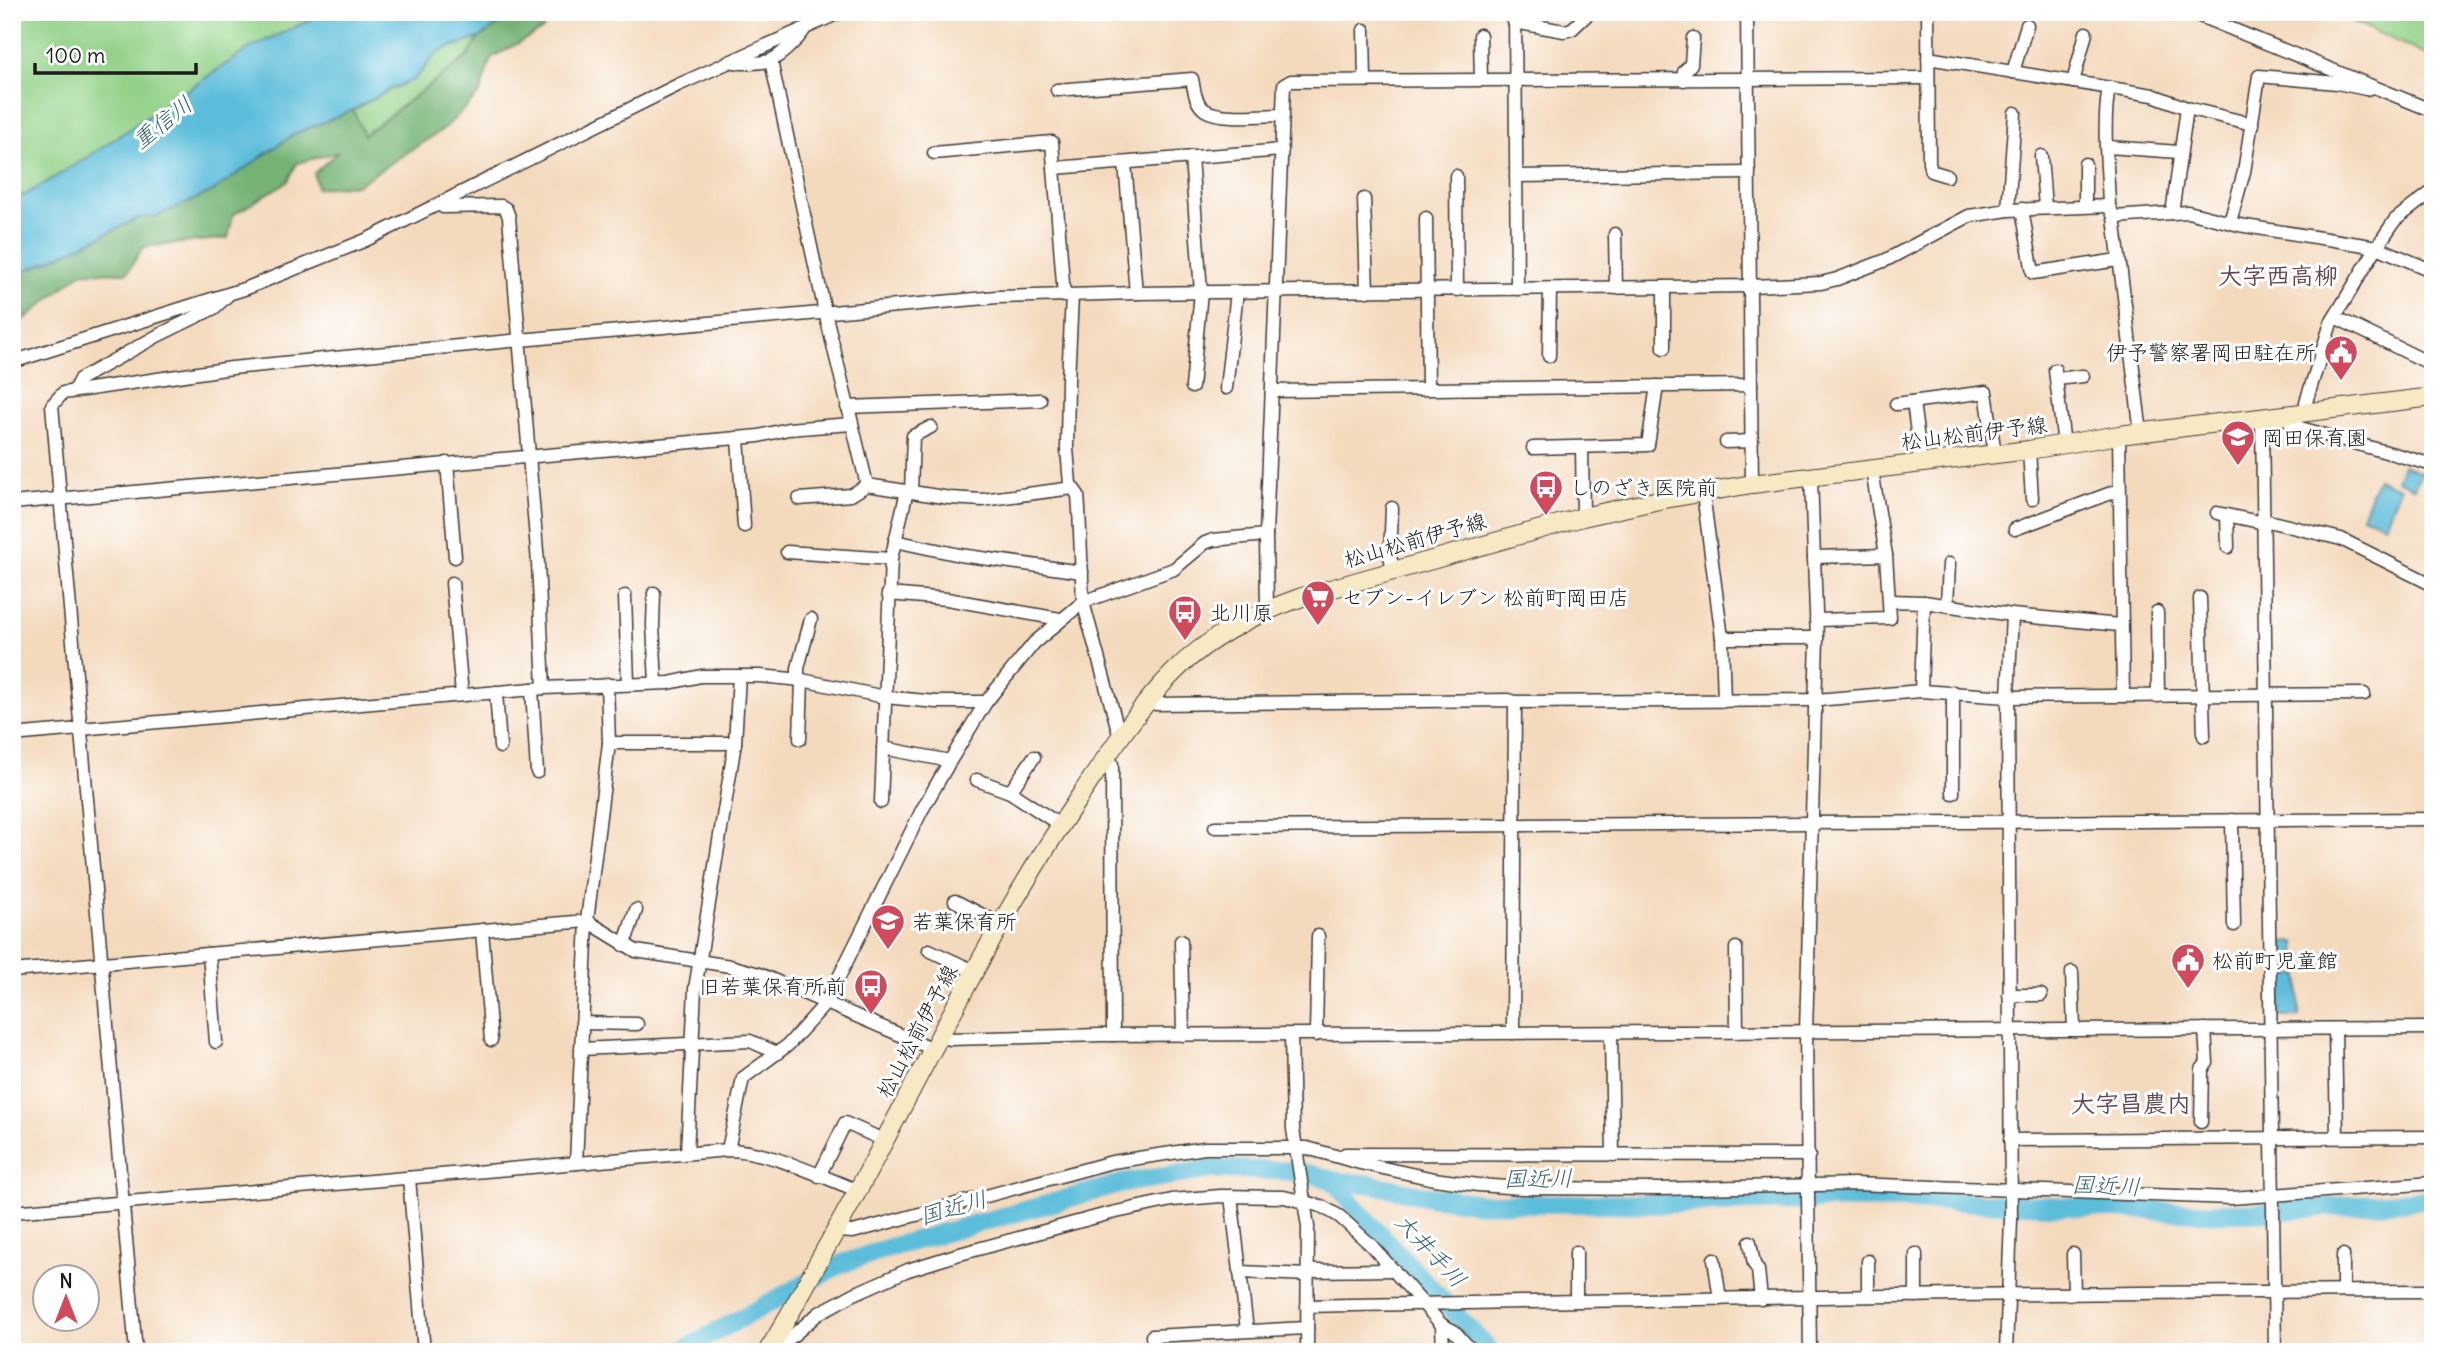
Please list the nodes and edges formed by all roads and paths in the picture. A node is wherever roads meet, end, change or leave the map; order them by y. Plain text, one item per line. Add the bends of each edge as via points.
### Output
1 (841, 12) edge
2 (1590, 12) edge
3 (1747, 12) edge
4 (1928, 12) edge
5 (2190, 12) edge
6 (1515, 17) edge
7 (2027, 25) dead end
8 (806, 27) junction
9 (1364, 30) dead end
10 (2085, 33) dead end
11 (1480, 35) dead end
12 (1693, 38) dead end
13 (1928, 58) junction
14 (730, 61) junction
15 (771, 61) junction
16 (2013, 72) junction
17 (1928, 78) junction
18 (1516, 79) junction
19 (1748, 79) junction
20 (1365, 80) junction
21 (1480, 80) junction
22 (1684, 80) junction
23 (2073, 82) junction
24 (2373, 87) junction
25 (2109, 88) junction
26 (1057, 90) dead end
27 (2187, 108) junction
28 (2433, 111) edge
29 (2015, 113) dead end
30 (1283, 115) junction
31 (2252, 124) junction
32 (2108, 147) junction
33 (1282, 150) junction
34 (2179, 152) junction
35 (934, 153) dead end
36 (2041, 156) dead end
37 (1191, 157) junction
38 (1125, 163) junction
39 (2085, 164) dead end
40 (1054, 168) junction
41 (1749, 173) junction
42 (1456, 176) dead end
43 (1516, 176) junction
44 (1947, 176) dead end
45 (2433, 191) edge
46 (1364, 199) dead end
47 (2418, 202) junction
48 (2433, 202) edge
49 (439, 204) junction
50 (2085, 206) junction
51 (2045, 207) junction
52 (2022, 209) junction
53 (2008, 210) junction
54 (2112, 211) junction
55 (2172, 213) junction
56 (1426, 218) dead end
57 (2230, 222) junction
58 (1615, 234) dead end
59 (2377, 247) junction
60 (2118, 260) junction
61 (2433, 271) edge
62 (1750, 286) junction
63 (1664, 287) junction
64 (1616, 288) junction
65 (1517, 289) junction
66 (1550, 289) junction
67 (1426, 290) junction
68 (1457, 290) junction
69 (1276, 291) junction
70 (1367, 291) junction
71 (1201, 292) junction
72 (1237, 292) junction
73 (230, 293) junction
74 (1136, 293) junction
75 (1068, 296) junction
76 (825, 312) junction
77 (2335, 317) junction
78 (520, 340) junction
79 (1664, 348) dead end
80 (1549, 356) dead end
81 (12, 362) edge
82 (2433, 365) edge
83 (2083, 376) dead end
84 (1751, 385) junction
85 (1657, 386) junction
86 (1192, 387) dead end
87 (1226, 388) dead end
88 (1428, 389) junction
89 (74, 391) junction
90 (1272, 391) junction
91 (2433, 397) edge
92 (1040, 401) dead end
93 (1913, 402) junction
94 (1896, 404) dead end
95 (847, 407) junction
96 (2306, 413) junction
97 (2284, 416) junction
98 (2262, 419) junction
99 (851, 424) junction
100 (931, 427) dead end
101 (2141, 433) junction
102 (2119, 435) junction
103 (738, 438) junction
104 (1752, 441) junction
105 (1726, 442) dead end
106 (2064, 445) junction
107 (1582, 447) junction
108 (1533, 448) dead end
109 (2029, 450) junction
110 (1995, 454) junction
111 (529, 456) junction
112 (447, 463) junction
113 (1921, 463) junction
114 (2433, 465) edge
115 (1872, 470) junction
116 (1811, 477) junction
117 (1752, 484) junction
118 (867, 485) junction
119 (1073, 488) junction
120 (2119, 490) junction
121 (909, 491) junction
122 (1703, 493) junction
123 (59, 498) junction
124 (799, 499) dead end
125 (2032, 499) dead end
126 (12, 503) edge
127 (1391, 508) dead end
128 (1583, 517) junction
129 (2264, 521) junction
130 (744, 526) dead end
131 (2015, 529) dead end
132 (1266, 535) junction
133 (895, 541) junction
134 (2228, 547) dead end
135 (787, 552) dead end
136 (1886, 555) junction
137 (1814, 556) junction
138 (455, 557) dead end
139 (891, 559) junction
140 (1950, 564) dead end
141 (1394, 570) junction
142 (1083, 572) junction
143 (452, 583) dead end
144 (2433, 585) edge
145 (654, 593) dead end
146 (888, 594) junction
147 (625, 596) dead end
148 (2200, 598) dead end
149 (1890, 601) junction
150 (1924, 602) junction
151 (1083, 603) junction
152 (1947, 605) junction
153 (1266, 610) junction
154 (2157, 612) dead end
155 (2012, 615) junction
156 (811, 618) dead end
157 (1060, 619) junction
158 (1816, 620) junction
159 (2120, 625) junction
160 (1722, 638) junction
161 (1817, 638) junction
162 (739, 676) junction
163 (800, 680) junction
164 (656, 683) junction
165 (607, 684) junction
166 (628, 684) junction
167 (538, 689) junction
168 (1921, 691) junction
169 (496, 692) junction
170 (1953, 692) junction
171 (2364, 694) dead end
172 (463, 695) junction
173 (2202, 695) junction
174 (2266, 695) junction
175 (2123, 696) junction
176 (2158, 696) junction
177 (885, 697) junction
178 (2008, 697) junction
179 (1816, 700) junction
180 (1724, 701) junction
181 (986, 702) junction
182 (1147, 702) junction
183 (1514, 702) junction
184 (80, 729) junction
185 (12, 735) edge
186 (1122, 735) junction
187 (2204, 736) dead end
188 (800, 739) dead end
189 (609, 743) junction
190 (735, 743) junction
191 (500, 747) dead end
192 (883, 748) junction
193 (1108, 755) junction
194 (1034, 757) dead end
195 (950, 761) junction
196 (537, 772) dead end
197 (977, 780) dead end
198 (1010, 792) junction
199 (1953, 793) dead end
200 (881, 802) dead end
201 (2433, 818) edge
202 (2232, 820) junction
203 (2267, 820) junction
204 (1812, 822) junction
205 (2008, 822) junction
206 (1060, 825) junction
207 (1514, 825) junction
208 (1215, 827) dead end
209 (955, 901) dead end
210 (636, 910) dead end
211 (587, 921) junction
212 (1000, 924) junction
213 (2234, 925) dead end
214 (482, 930) junction
215 (1318, 936) dead end
216 (1181, 941) dead end
217 (624, 946) junction
218 (1736, 948) dead end
219 (929, 950) dead end
220 (209, 954) junction
221 (699, 961) junction
222 (100, 964) junction
223 (12, 971) edge
224 (974, 971) junction
225 (2072, 972) dead end
226 (2009, 995) junction
227 (2041, 995) dead end
228 (827, 1003) junction
229 (582, 1023) junction
230 (638, 1024) dead end
231 (2433, 1028) edge
232 (2205, 1029) junction
233 (2270, 1029) junction
234 (2335, 1029) junction
235 (2009, 1030) junction
236 (2074, 1030) junction
237 (1737, 1032) junction
238 (1806, 1032) junction
239 (1514, 1033) junction
240 (1611, 1033) junction
241 (1113, 1035) junction
242 (1183, 1035) junction
243 (1291, 1035) junction
244 (1316, 1035) junction
245 (491, 1041) dead end
246 (216, 1042) dead end
247 (936, 1042) junction
248 (692, 1044) junction
249 (581, 1049) junction
250 (776, 1053) junction
251 (2202, 1122) dead end
252 (2273, 1137) junction
253 (2337, 1137) junction
254 (2433, 1137) edge
255 (886, 1140) junction
256 (2010, 1140) junction
257 (1295, 1149) junction
258 (728, 1150) junction
259 (687, 1153) junction
260 (1331, 1155) junction
261 (1613, 1155) junction
262 (1809, 1155) junction
263 (576, 1163) junction
264 (820, 1177) junction
265 (409, 1178) junction
266 (2433, 1184) edge
267 (1809, 1186) junction
268 (859, 1191) junction
269 (2011, 1191) junction
270 (1231, 1196) junction
271 (2274, 1197) junction
272 (1304, 1198) junction
273 (121, 1203) junction
274 (12, 1212) edge
275 (832, 1237) junction
276 (1750, 1242) dead end
277 (1576, 1252) dead end
278 (1916, 1254) dead end
279 (2074, 1254) dead end
280 (2343, 1255) dead end
281 (1714, 1259) dead end
282 (1868, 1261) dead end
283 (1394, 1270) junction
284 (1240, 1272) junction
285 (1308, 1273) junction
286 (2343, 1291) junction
287 (2433, 1291) edge
288 (2274, 1292) junction
289 (2074, 1293) junction
290 (1868, 1296) junction
291 (1916, 1296) junction
292 (2008, 1296) junction
293 (1809, 1298) junction
294 (1720, 1299) junction
295 (1761, 1299) junction
296 (1576, 1301) junction
297 (1426, 1304) junction
298 (1307, 1306) junction
299 (1443, 1325) junction
300 (1307, 1328) junction
301 (1247, 1330) junction
302 (772, 1344) edge
303 (136, 1352) edge
304 (424, 1352) edge
305 (1154, 1352) edge
306 (1307, 1352) edge
307 (1443, 1352) edge
308 (1474, 1352) edge
309 (1810, 1352) edge
310 (2006, 1352) edge
311 (2275, 1352) edge

1 - 8 street
2 - 6 street via 1573,29 1564,31
3 - 19 street
4 - 13 street
5 - 24 street
6 - 18 street
7 - 16 street
8 - 14 street
8 - 15 street
9 - 20 street
10 - 23 street
11 - 21 street
12 - 22 street
13 - 16 street
13 - 17 street
14 - 15 street
14 - 49 street
15 - 76 street
16 - 23 street
17 - 19 street
17 - 44 street via 1929,163 1931,171
18 - 21 street
18 - 22 street
18 - 43 street
19 - 22 street
19 - 41 street
20 - 21 street
20 - 30 street via 1291,81 1284,85
23 - 25 street
24 - 28 street
24 - 31 street via 2259,75
25 - 27 street via 2153,95
25 - 32 street via 2104,113
26 - 30 street via 1192,79 1195,95 1205,110 1215,114
27 - 31 street
27 - 34 street
29 - 53 street
30 - 33 street
31 - 57 street
32 - 34 street
32 - 54 street
33 - 37 street
33 - 69 street
34 - 55 street
35 - 40 street via 1052,142
36 - 51 street
37 - 38 street
37 - 71 street
38 - 40 street
38 - 74 street
39 - 50 street
40 - 75 street
41 - 43 street
41 - 62 street
42 - 68 street
43 - 65 street
45 - 47 street
46 - 70 street
47 - 48 street
47 - 59 street via 2395,220
49 - 73 street via 366,240
49 - 78 street via 506,209
50 - 51 street
50 - 54 street
51 - 52 street
52 - 53 street
52 - 60 street via 2033,273
53 - 62 street via 1969,216 1886,260 1836,279
54 - 55 street
54 - 60 street
55 - 57 street
56 - 67 street
57 - 59 street
58 - 64 street
59 - 61 street
59 - 77 street
60 - 101 street
62 - 63 street
62 - 84 street
63 - 64 street
63 - 79 street
64 - 66 street
65 - 66 street
65 - 68 street
66 - 80 street
67 - 68 street
67 - 70 street
67 - 88 street
69 - 70 street
69 - 72 street
69 - 90 street
71 - 72 street
71 - 74 street
71 - 86 street
72 - 87 street
73 - 81 street
73 - 89 street via 214,308 80,380
74 - 75 street
75 - 76 street via 997,297
75 - 119 street via 1067,449
76 - 78 street
76 - 95 street
77 - 82 street
77 - 96 street
78 - 89 street via 232,368
78 - 111 street
83 - 106 street via 2056,374
84 - 85 street
84 - 104 street
85 - 88 street
85 - 107 street via 1647,445
88 - 90 street
89 - 123 street via 63,393 52,405
90 - 132 street
91 - 96 main road, 松山松前伊予線
92 - 95 street
93 - 94 street
93 - 110 street via 1986,392
93 - 113 street
95 - 99 street
96 - 97 main road, 松山松前伊予線
97 - 98 main road, 松山松前伊予線
97 - 114 street via 2293,426
98 - 101 main road, 松山松前伊予線
98 - 129 street
99 - 103 street
99 - 118 street
100 - 121 street via 913,436
101 - 102 main road, 松山松前伊予線
102 - 106 main road, 松山松前伊予線
102 - 120 street
103 - 111 street
103 - 130 street
104 - 105 street
104 - 117 street
106 - 109 main road, 松山松前伊予線
107 - 108 street
107 - 128 street
109 - 110 main road, 松山松前伊予線
109 - 125 street
110 - 113 main road, 松山松前伊予線
111 - 112 street
111 - 167 street via 538,563
112 - 123 street
112 - 138 street
113 - 115 main road, 松山松前伊予線
115 - 116 main road, 松山松前伊予線
115 - 136 street
116 - 117 main road, 松山松前伊予線
116 - 137 street
117 - 122 main road, 松山松前伊予線
118 - 121 street
118 - 124 street via 851,495
119 - 121 street via 982,500
119 - 142 street via 1078,495
120 - 131 street
120 - 159 street
121 - 133 street
122 - 128 main road, 松山松前伊予線
122 - 160 street
123 - 126 street
123 - 184 street
127 - 141 street
128 - 141 main road, 松山松前伊予線
129 - 134 street via 2222,514
129 - 144 street via 2341,539
129 - 174 street
132 - 151 street via 1213,540 1174,569
132 - 153 street
133 - 139 street
133 - 142 street
135 - 139 street
136 - 137 street
136 - 149 street
137 - 158 street
139 - 146 street
140 - 152 street
141 - 153 main road, 松山松前伊予線
142 - 151 street
143 - 172 street
145 - 164 street
146 - 157 street via 947,599
146 - 177 street
147 - 166 street
148 - 173 street
149 - 150 street
149 - 158 street via 1890,618
150 - 152 street
150 - 168 street
151 - 157 street
151 - 186 street
152 - 155 street
153 - 182 main road, 松山松前伊予線 via 1195,653
154 - 176 street
155 - 159 street
155 - 178 street
156 - 163 street via 798,668
157 - 181 street
158 - 161 street
159 - 175 street
160 - 161 street
160 - 180 street
161 - 179 street
162 - 163 street
162 - 164 street
162 - 190 street
163 - 177 street
163 - 188 street
164 - 166 street
165 - 166 street
165 - 167 street
165 - 189 street
167 - 169 street
167 - 196 street
168 - 170 street
168 - 179 street
169 - 172 street
169 - 191 street
170 - 178 street
170 - 199 street
171 - 174 street
172 - 184 street
173 - 174 street
173 - 176 street
173 - 187 street
174 - 203 street
175 - 176 street
175 - 178 street
177 - 181 street
177 - 192 street
178 - 205 street
179 - 180 street
179 - 204 street
180 - 183 street
181 - 195 street
182 - 183 street
182 - 186 main road, 松山松前伊予線
183 - 207 street
184 - 185 street
184 - 222 street
186 - 193 main road, 松山松前伊予線
189 - 190 street
189 - 211 street
190 - 221 street
192 - 195 street
192 - 200 street
193 - 206 main road, 松山松前伊予線
193 - 241 street via 1112,764
194 - 198 street
195 - 228 street
197 - 198 street
198 - 206 street
201 - 203 street
202 - 203 street
202 - 205 street
202 - 213 street
203 - 233 street
204 - 205 street
204 - 207 street
204 - 238 street
205 - 226 street
206 - 212 main road, 松山松前伊予線
207 - 208 street
207 - 239 street
209 - 212 street
210 - 217 street
211 - 214 street
211 - 217 street
211 - 229 street
212 - 224 main road, 松山松前伊予線
214 - 220 street
214 - 245 street
215 - 244 street
216 - 242 street
217 - 221 street
218 - 237 street
219 - 224 street
220 - 222 street
220 - 246 street
221 - 228 street via 759,974
221 - 248 street
222 - 223 street
222 - 273 street
224 - 247 main road, 松山松前伊予線
225 - 236 street
226 - 227 street
226 - 235 street
228 - 247 street
228 - 250 street
229 - 230 street
229 - 249 street
231 - 234 street
232 - 233 street
232 - 236 street
232 - 251 street
233 - 234 street
233 - 252 street
234 - 253 street
235 - 236 street
235 - 238 street
235 - 256 street
237 - 238 street
237 - 240 street
238 - 262 street
239 - 240 street
239 - 244 street
240 - 261 street
241 - 242 street
241 - 247 street
242 - 243 street
243 - 244 street
243 - 257 street
247 - 255 main road, 松山松前伊予線
248 - 249 street
248 - 250 street via 750,1041
248 - 259 street
249 - 263 street
250 - 258 street via 743,1078
252 - 253 street
252 - 256 street
252 - 271 street
253 - 254 street
255 - 264 street via 845,1123
255 - 268 main road, 松山松前伊予線
256 - 269 street
257 - 260 street
257 - 272 street
257 - 275 street via 1205,1148 1112,1162
258 - 259 street
258 - 264 street via 761,1155
259 - 263 street
260 - 261 street
260 - 267 street via 1478,1185
261 - 262 street
262 - 267 street
263 - 265 street
264 - 268 street
265 - 273 street
265 - 304 street
266 - 271 street
267 - 269 street
267 - 293 street
268 - 275 main road, 松山松前伊予線
269 - 271 street
269 - 292 street
270 - 272 street
270 - 284 street
270 - 302 street via 1172,1200 1107,1214 932,1262 853,1294 819,1313 782,1345
271 - 288 street
272 - 283 street via 1339,1216
272 - 285 street
273 - 274 street
273 - 303 street
275 - 302 main road, 松山松前伊予線
276 - 295 street
277 - 296 street
278 - 291 street
279 - 289 street
280 - 286 street
281 - 294 street
282 - 290 street
283 - 285 street
283 - 297 street
284 - 285 street
284 - 301 street
285 - 298 street
286 - 287 street
286 - 288 street
288 - 289 street
288 - 311 street
289 - 292 street
290 - 291 street
290 - 293 street
291 - 292 street
292 - 310 street
293 - 295 street
293 - 309 street
294 - 295 street
294 - 296 street
296 - 297 street
297 - 298 street
297 - 299 street
298 - 300 street
299 - 307 street
299 - 308 street
300 - 301 street
300 - 306 street
301 - 305 street via 1152,1336

